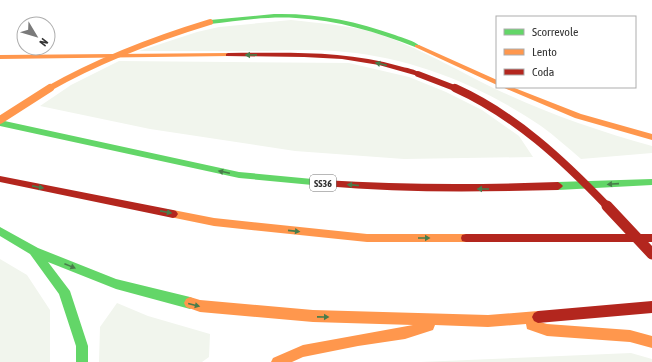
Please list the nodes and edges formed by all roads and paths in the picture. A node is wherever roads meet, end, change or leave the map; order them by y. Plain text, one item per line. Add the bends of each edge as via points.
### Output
1 (0, 57) edge
2 (496, 83) edge
3 (508, 88) edge
4 (0, 116) edge
5 (0, 120) edge
6 (0, 123) edge
7 (37, 131) junction
8 (652, 137) edge
9 (0, 179) edge
10 (652, 182) edge
11 (0, 232) edge
12 (652, 238) edge
13 (34, 251) junction
14 (652, 254) edge
15 (652, 307) edge
16 (452, 320) junction
17 (512, 320) junction
18 (652, 342) edge
19 (82, 362) edge
20 (277, 362) edge

14 -> 1 main road, bridge via 558,156 514,121 478,99 418,74 379,63 336,57 287,55
2 - 5 main road, bridge via 389,34 360,26 296,16 250,18 210,22 126,49 44,90
3 - 8 main road via 587,119
4 - 7 main road
6 - 7 main road, SS36
10 -> 7 main road, SS36 via 483,189 367,187 239,175
9 -> 12 main road via 214,222 367,238
11 - 13 main road
13 -> 16 main road via 116,284 200,306 313,316
13 - 19 main road via 64,291 82,346
15 - 17 main road
16 - 17 main road
16 - 20 main road via 405,333 303,351
17 - 18 main road via 548,330 630,336

